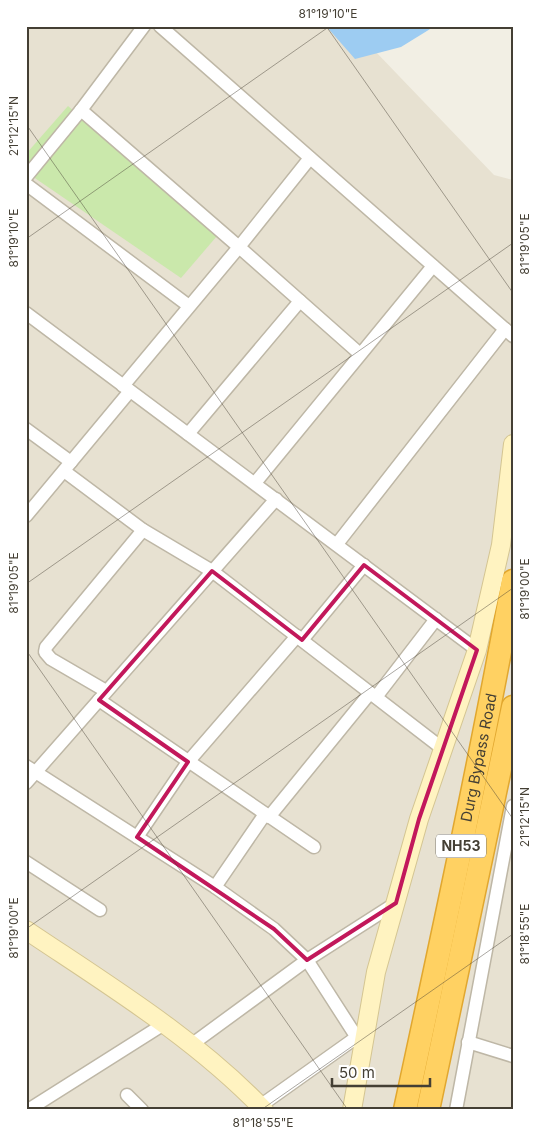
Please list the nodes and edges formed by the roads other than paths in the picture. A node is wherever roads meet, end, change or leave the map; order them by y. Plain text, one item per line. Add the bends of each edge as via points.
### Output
1 (144, 26) edge
2 (160, 26) edge
3 (81, 110) junction
4 (310, 158) junction
5 (26, 177) edge
6 (26, 184) edge
7 (239, 246) junction
8 (433, 266) junction
9 (300, 301) junction
10 (189, 306) junction
11 (29, 320) edge
12 (509, 333) edge
13 (360, 354) junction
14 (126, 389) junction
15 (26, 429) edge
16 (188, 434) junction
17 (513, 444) edge
18 (68, 466) junction
19 (255, 483) junction
20 (276, 498) junction
21 (26, 516) edge
22 (143, 530) junction
23 (336, 544) junction
24 (364, 564) junction
25 (212, 571) junction
26 (513, 581) edge
27 (436, 619) junction
28 (300, 638) junction
29 (477, 650) junction
30 (373, 695) junction
31 (102, 696) junction
32 (513, 707) edge
33 (443, 749) junction
34 (188, 762) junction
35 (31, 769) edge
36 (26, 783) edge
37 (513, 806) edge
38 (267, 816) junction
39 (137, 837) junction
40 (510, 840) edge
41 (314, 847) dead end
42 (26, 862) edge
43 (215, 888) junction
44 (396, 903) junction
45 (100, 910) dead end
46 (26, 930) edge
47 (308, 960) junction
48 (164, 1024) junction
49 (360, 1042) junction
50 (468, 1042) junction
51 (191, 1045) junction
52 (513, 1056) edge
53 (127, 1095) dead end
54 (262, 1108) edge
55 (28, 1110) edge
56 (142, 1110) edge
57 (352, 1110) edge
58 (405, 1110) edge
59 (428, 1110) edge
60 (456, 1110) edge

1 - 3 street
2 - 4 street
3 - 5 street
3 - 7 street
4 - 7 street
4 - 8 street
6 - 10 street
7 - 9 street
7 - 10 street
8 - 12 street
8 - 13 street
9 - 13 street
9 - 16 street
10 - 14 street
11 - 14 street
12 - 23 street
13 - 19 street
14 - 16 street
14 - 18 street
15 - 18 street
16 - 19 street
17 - 29 street via 501,545
18 - 21 street
18 - 22 street
19 - 20 street
20 - 23 street
20 - 25 street
22 - 25 street
22 - 31 street via 46,647 45,652 51,659
23 - 24 street
24 - 27 street
24 - 28 street
25 - 28 street
25 - 31 street
26 - 58 highway, Durg Bypass Road / NH53
27 - 29 street
27 - 30 street
28 - 30 street
28 - 34 street
29 - 33 street
30 - 33 street
30 - 38 street
31 - 34 street
31 - 35 street
32 - 59 highway, Durg Bypass Road / NH53
33 - 44 street
34 - 38 street
34 - 39 street
35 - 36 street
35 - 39 street
37 - 40 street
38 - 41 street
38 - 43 street
39 - 43 street
40 - 50 street
42 - 45 street
43 - 47 street via 274,929
44 - 47 street
44 - 49 street
46 - 48 street
47 - 49 street
47 - 51 street
48 - 51 street
48 - 55 street
49 - 54 street
49 - 57 street
50 - 52 street
50 - 60 street
51 - 54 street via 239,1083
53 - 56 street

